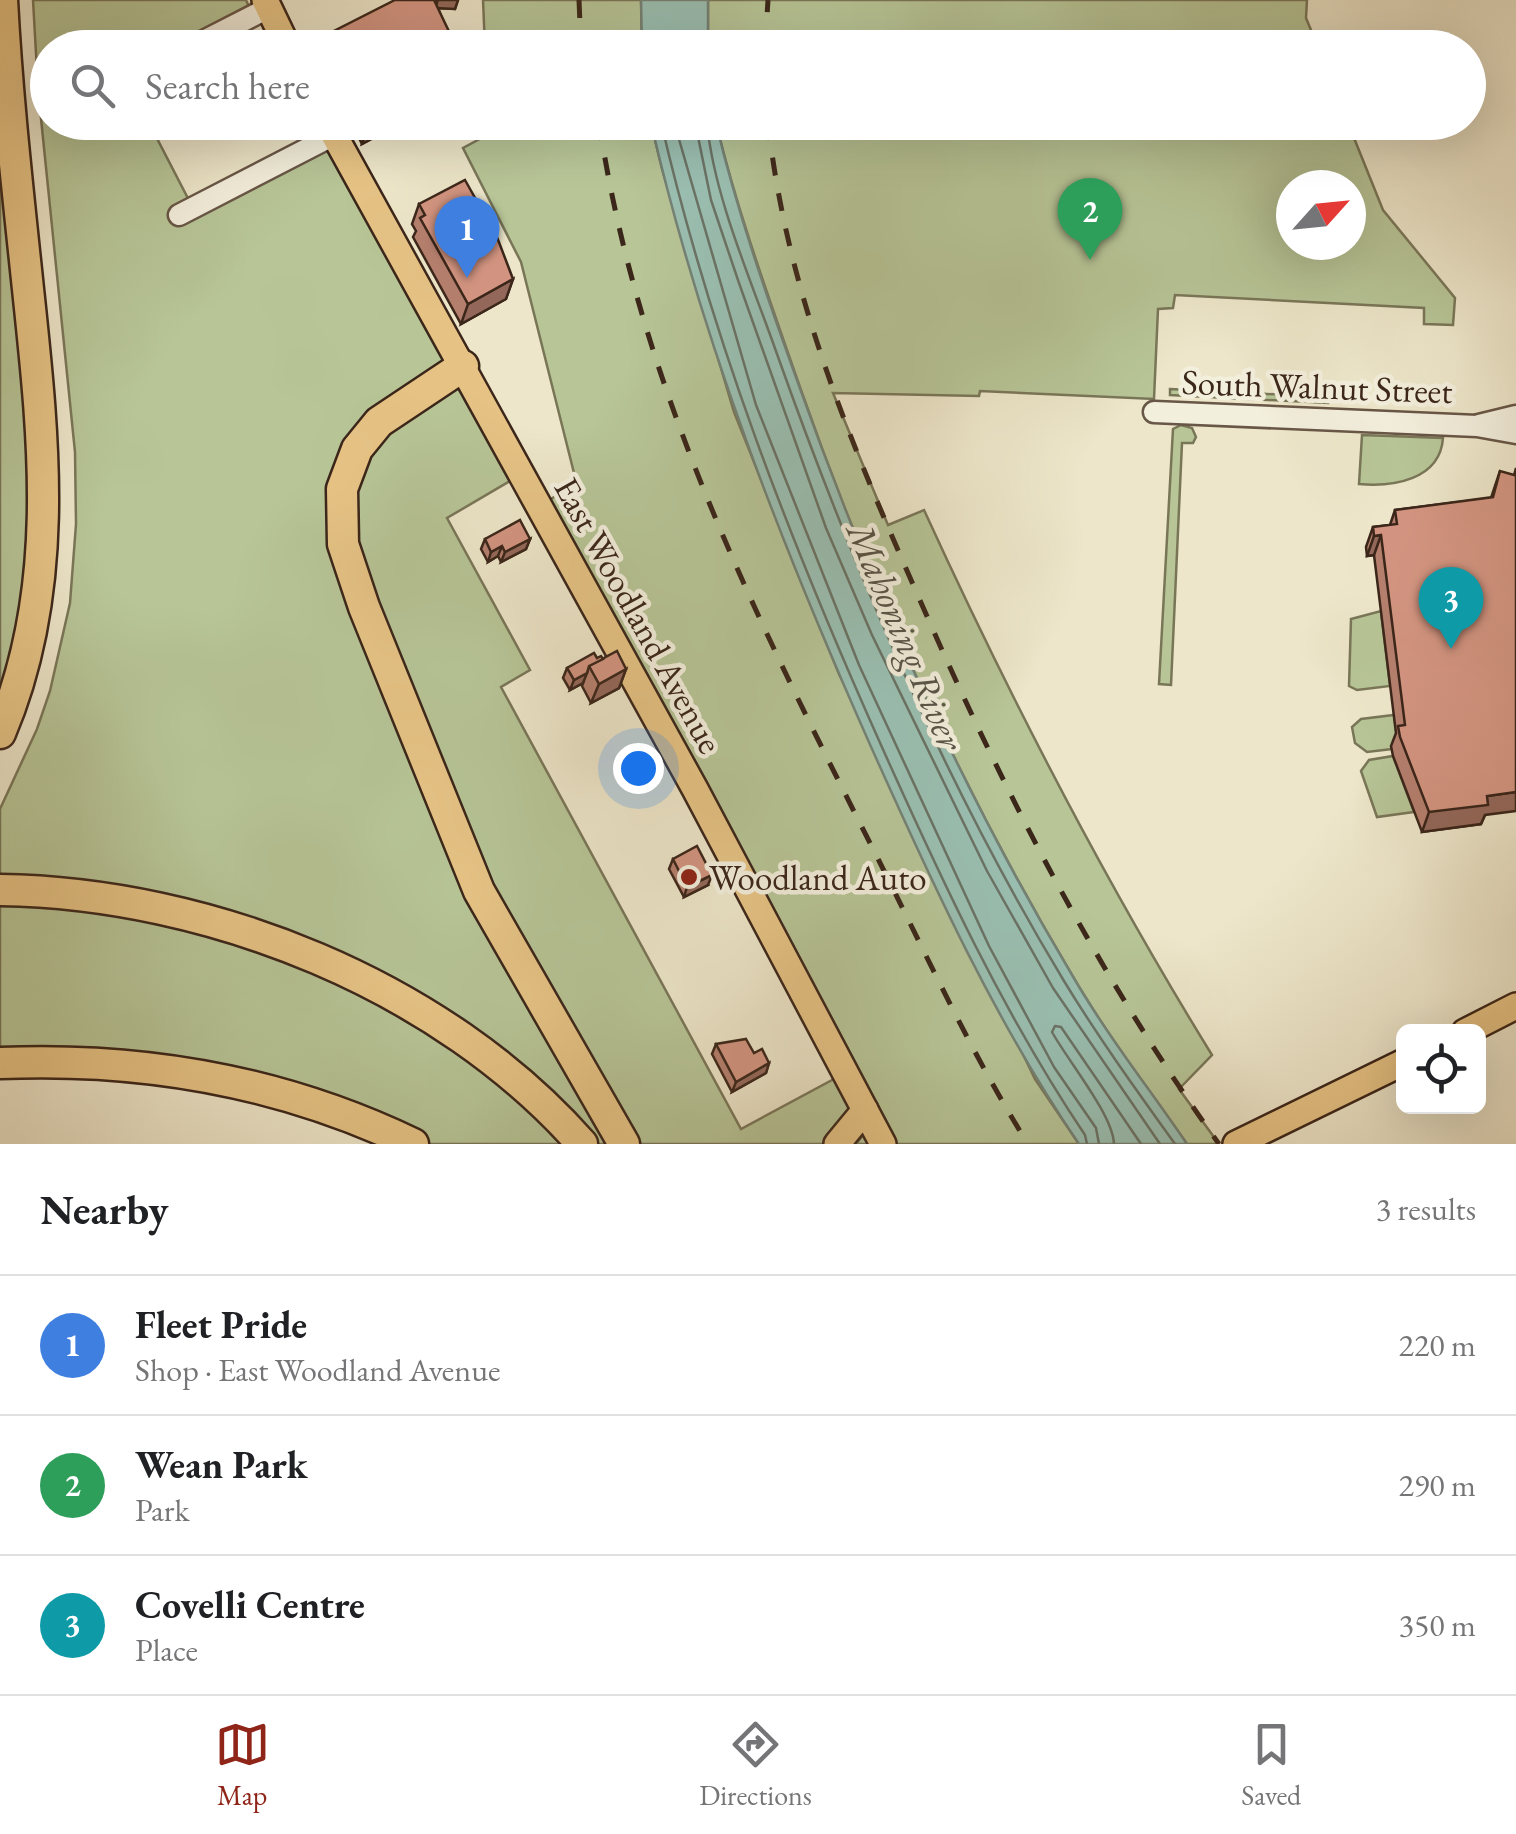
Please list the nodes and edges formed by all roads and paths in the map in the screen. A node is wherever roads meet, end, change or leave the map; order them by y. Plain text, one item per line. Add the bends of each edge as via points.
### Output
1 (2, 0) edge
2 (266, 4) edge
3 (221, 30) edge
4 (279, 30) edge
5 (312, 140) edge
6 (337, 140) edge
7 (179, 215) dead end
8 (462, 366) junction
9 (1154, 412) dead end
10 (1516, 416) edge
11 (1477, 426) junction
12 (1516, 433) edge
13 (0, 734) edge
14 (0, 890) edge
15 (1516, 1006) edge
16 (1481, 1024) edge
17 (0, 1063) edge
18 (1396, 1066) edge
19 (869, 1130) edge
20 (414, 1144) edge
21 (582, 1144) edge
22 (624, 1144) edge
23 (837, 1144) edge
24 (1236, 1144) edge

1 - 13 highway via 45,512 30,644
2 - 3 street
2 - 4 main road
5 - 7 street
6 - 8 main road, East Woodland Avenue
8 - 19 main road, East Woodland Avenue via 695,790
8 - 22 highway via 379,422 357,449 342,489 343,544 479,891
9 - 11 street, South Walnut Street
10 - 11 street, South Walnut Street
11 - 12 street, South Walnut Street
14 - 21 highway via 86,895 185,912 309,955 454,1034 536,1096
15 - 16 main road
17 - 20 highway via 104,1062 208,1075 337,1111
18 - 24 main road
19 - 23 main road

